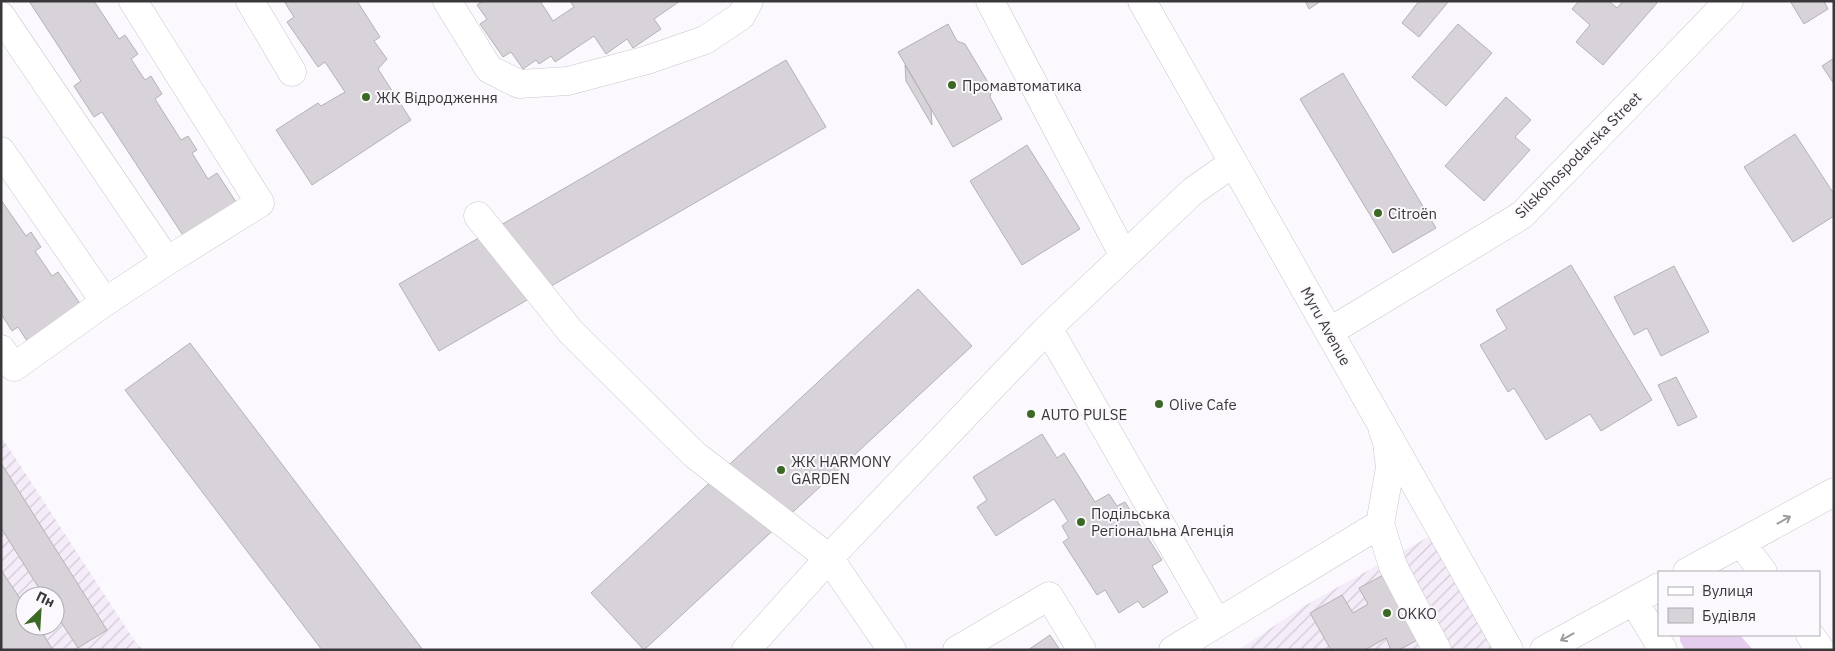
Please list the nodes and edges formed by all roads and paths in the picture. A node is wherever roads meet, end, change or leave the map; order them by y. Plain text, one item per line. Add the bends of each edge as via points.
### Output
1 (133, 1) edge
2 (250, 1) edge
3 (447, 1) edge
4 (749, 1) edge
5 (990, 1) edge
6 (1142, 1) edge
7 (1729, 1) edge
8 (1, 16) edge
9 (292, 72) dead end
10 (1, 151) edge
11 (1234, 163) junction
12 (478, 216) dead end
13 (1124, 256) junction
14 (167, 261) junction
15 (105, 302) junction
16 (1048, 328) junction
17 (1329, 332) junction
18 (1, 349) edge
19 (1376, 415) junction
20 (1834, 492) edge
21 (1380, 524) junction
22 (1741, 543) junction
23 (829, 558) junction
24 (1689, 571) edge
25 (1762, 571) edge
26 (1658, 588) edge
27 (1634, 601) junction
28 (1217, 622) junction
29 (1811, 636) edge
30 (746, 650) edge
31 (892, 650) edge
32 (957, 650) edge
33 (1082, 650) edge
34 (1173, 650) edge
35 (1438, 650) edge
36 (1509, 650) edge
37 (1544, 650) edge
38 (1663, 650) edge
39 (1821, 650) edge

1 - 14 street via 260,203
2 - 9 street
3 - 4 street via 489,69 519,84 568,81 647,60 705,40 741,16
5 - 13 street
6 - 11 street, Myru Avenue
7 - 17 street, Silskohospodarska Street via 1522,215
8 - 14 street
10 - 15 street
11 - 13 street via 1193,191
11 - 17 street, Myru Avenue
12 - 23 street via 571,332 695,455
13 - 16 street
14 - 15 street
15 - 18 street via 14,367
16 - 23 street
16 - 28 street
17 - 19 street, Myru Avenue
19 - 21 street via 1388,442 1390,468
19 - 36 street, Myru Avenue
22 -> 20 street
21 - 28 street
21 - 35 street via 1393,566
22 - 24 street
22 - 25 street
23 - 30 street
23 - 31 street
26 - 27 street
27 -> 37 street
27 - 38 street
28 - 34 street
29 - 39 street
32 - 33 street via 1049,596

